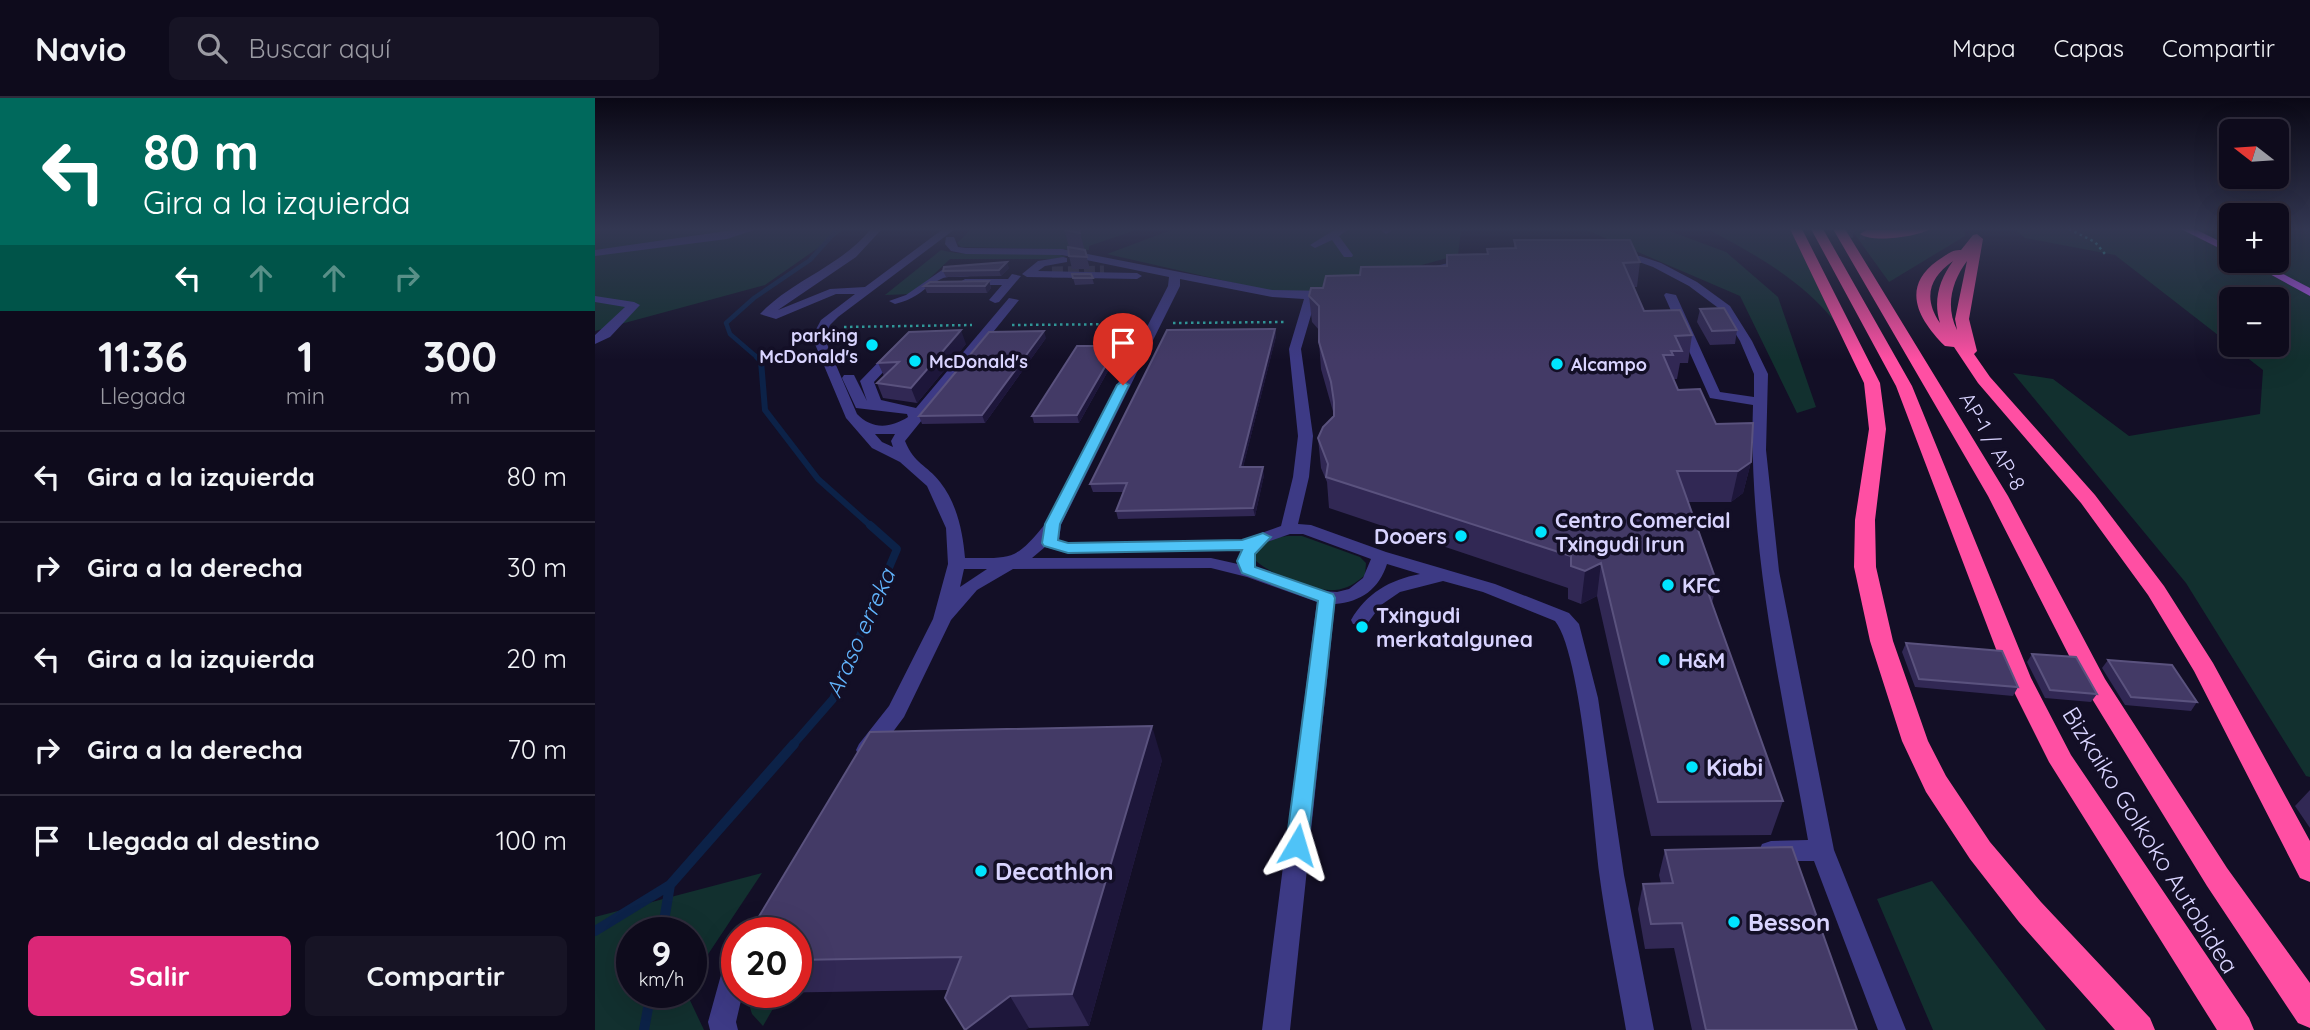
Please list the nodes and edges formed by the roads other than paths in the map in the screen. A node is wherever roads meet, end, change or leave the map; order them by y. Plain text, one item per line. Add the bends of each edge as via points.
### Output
1 (829, 272) edge
2 (893, 272) edge
3 (903, 272) edge
4 (941, 272) edge
5 (1021, 272) edge
6 (1022, 272) edge
7 (1133, 272) edge
8 (1144, 272) edge
9 (1415, 272) edge
10 (1671, 272) edge
11 (1817, 272) edge
12 (1841, 272) edge
13 (1865, 272) edge
14 (1931, 272) edge
15 (1951, 272) edge
16 (1971, 272) edge
17 (2273, 273) edge
18 (1409, 274) edge
19 (1174, 281) junction
20 (867, 290) junction
21 (1345, 290) edge
22 (2310, 293) edge
23 (1670, 295) dead end
24 (1310, 298) junction
25 (595, 299) edge
26 (995, 300) dead end
27 (1013, 300) dead end
28 (895, 301) dead end
29 (834, 321) junction
30 (595, 340) edge
31 (904, 344) edge
32 (1972, 364) junction
33 (1760, 402) junction
34 (896, 409) junction
35 (917, 415) junction
36 (865, 428) junction
37 (905, 459) junction
38 (1053, 524) junction
39 (1288, 529) junction
40 (1263, 537) junction
41 (1380, 556) junction
42 (957, 564) junction
43 (1004, 566) junction
44 (1248, 570) junction
45 (1446, 575) junction
46 (1327, 598) junction
47 (942, 619) junction
48 (1360, 620) dead end
49 (2095, 682) joint
50 (851, 771) edge
51 (1822, 850) junction
52 (1743, 852) edge
53 (2310, 869) edge
54 (726, 1008) edge
55 (2310, 1011) edge
56 (725, 1030) edge
57 (1276, 1030) edge
58 (1640, 1030) edge
59 (1892, 1030) edge
60 (2138, 1030) edge
61 (2237, 1030) edge

1 - 20 street via 766,314 776,315 834,291
2 - 20 street
3 - 29 street via 849,316
4 - 28 street via 910,297
5 - 26 street
6 - 19 street via 1125,274
7 - 19 street
8 - 19 street
9 - 18 street
10 - 33 street via 1726,307 1761,374
11 - 60 highway via 1877,399 1879,433 1866,505 1865,564 1881,638 1918,743 1935,782 1985,857
12 - 61 highway, Bizkaiko Golkoko Autobidea via 1904,386 2019,678 2062,762
13 - 49 highway, AP-1 / AP-8 via 1998,496
14 - 32 highway via 1922,293 1925,314
15 - 32 highway via 1943,310 1948,327
16 - 32 highway via 1962,318
17 - 22 main road
19 - 24 street
19 - 38 street
20 - 29 street
21 - 24 street
23 - 33 street via 1715,395
24 - 39 street via 1295,347 1305,421 1298,492
25 - 30 street via 634,305
27 - 35 street
29 - 34 street via 830,339 861,405
29 - 36 street via 825,323 818,337 851,415
31 - 35 street via 867,381 870,397 878,405
32 - 53 highway via 2088,499 2156,591 2205,669
33 - 51 street via 1759,450 1770,571
34 - 35 street
34 - 36 street via 875,415
35 - 36 street via 886,431
35 - 37 street via 898,441
36 - 37 street via 877,445
37 - 42 street via 934,484 945,504 954,528
38 - 40 street via 1050,543 1068,548 1244,545
38 - 43 street via 1035,550
39 - 40 street
39 - 41 street via 1305,529
40 - 44 street via 1248,552
41 - 45 street
41 - 46 street via 1379,570 1368,586 1348,596
42 - 43 street
42 - 47 street
43 - 44 street via 1210,563
43 - 47 street via 971,586
44 - 46 street
45 - 48 street via 1391,587
45 - 58 street via 1562,617 1572,629 1588,698 1612,875
46 - 57 street
47 - 50 street via 897,711
49 - 55 highway, Bizkaiko Golkoko Autobidea via 2217,877
51 - 52 street
51 - 59 street
54 - 56 street

